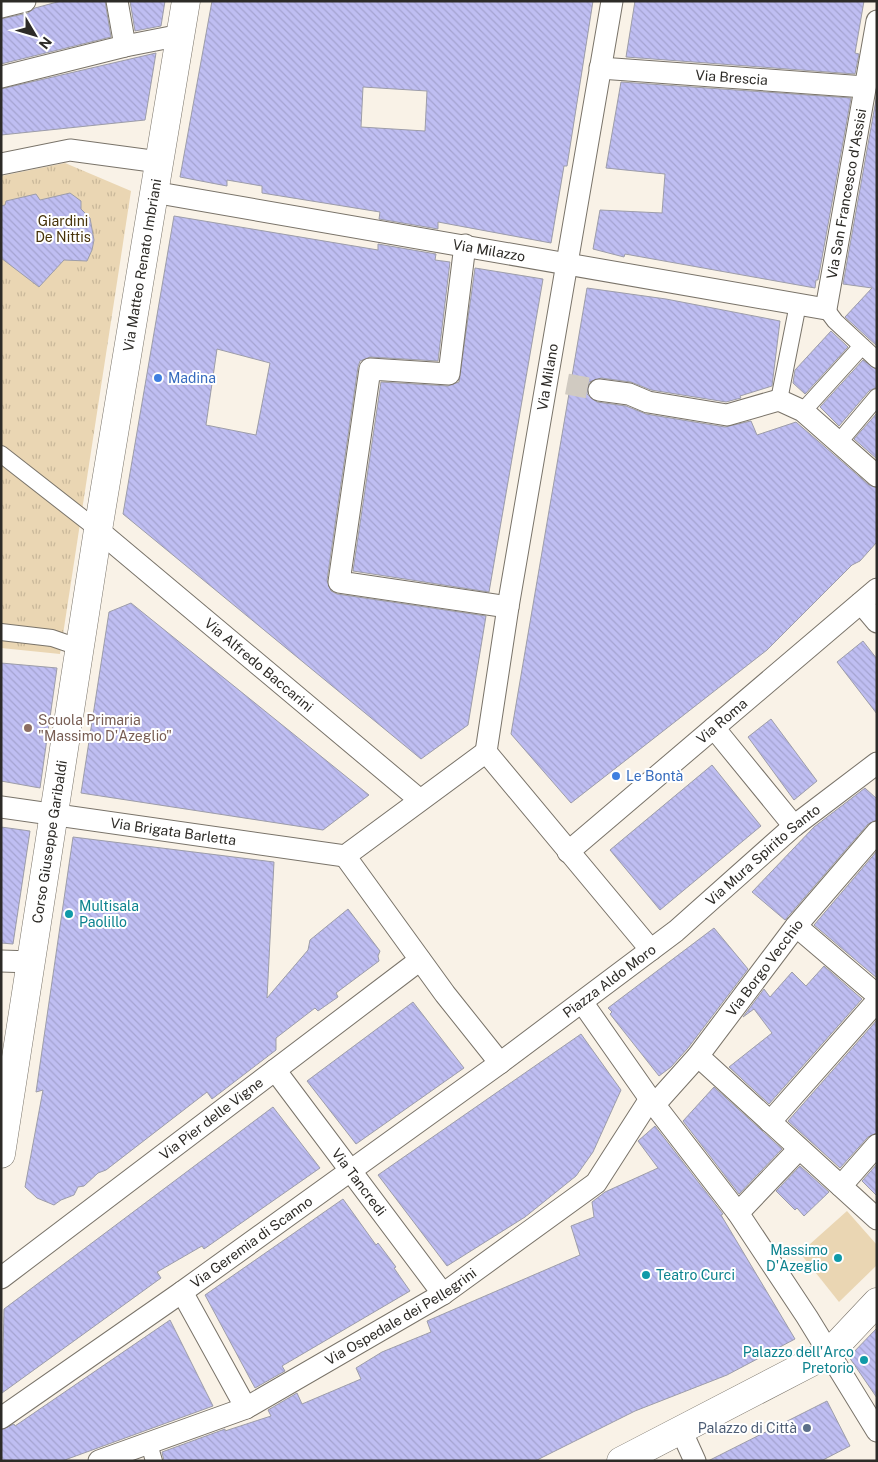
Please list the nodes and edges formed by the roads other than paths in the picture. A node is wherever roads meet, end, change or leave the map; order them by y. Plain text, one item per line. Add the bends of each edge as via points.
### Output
1 (25, 1) edge
2 (117, 1) edge
3 (186, 1) edge
4 (612, 1) edge
5 (1, 7) edge
6 (877, 21) edge
7 (181, 35) junction
8 (125, 46) junction
9 (600, 68) junction
10 (1, 76) edge
11 (865, 87) junction
12 (159, 162) junction
13 (1, 164) edge
14 (153, 192) junction
15 (465, 245) junction
16 (566, 262) junction
17 (798, 304) junction
18 (826, 309) junction
19 (862, 346) junction
20 (877, 360) edge
21 (599, 390) tunnel mouth
22 (877, 397) edge
23 (779, 400) junction
24 (803, 411) junction
25 (838, 442) junction
26 (1, 454) edge
27 (877, 476) edge
28 (98, 530) junction
29 (877, 589) edge
30 (861, 603) junction
31 (508, 607) junction
32 (877, 622) edge
33 (1, 632) edge
34 (81, 648) junction
35 (714, 728) junction
36 (486, 752) junction
37 (877, 763) edge
38 (420, 800) junction
39 (1, 807) edge
40 (55, 815) junction
41 (794, 826) junction
42 (877, 832) edge
43 (568, 852) junction
44 (345, 856) junction
45 (796, 926) junction
46 (651, 950) junction
47 (420, 960) junction
48 (1, 961) edge
49 (32, 962) junction
50 (877, 995) edge
51 (877, 1001) edge
52 (582, 1002) junction
53 (698, 1056) junction
54 (500, 1063) junction
55 (275, 1070) junction
56 (653, 1101) junction
57 (770, 1122) junction
58 (877, 1145) edge
59 (799, 1149) junction
60 (1, 1154) edge
61 (350, 1170) junction
62 (840, 1186) junction
63 (738, 1213) junction
64 (877, 1219) edge
65 (1, 1278) edge
66 (182, 1292) junction
67 (443, 1294) junction
68 (877, 1302) edge
69 (829, 1353) junction
70 (246, 1408) junction
71 (1, 1418) edge
72 (681, 1430) junction
73 (877, 1431) edge
74 (152, 1452) edge
75 (99, 1461) edge
76 (621, 1461) edge
77 (695, 1461) edge

1 - 5 street
2 - 8 street
3 - 7 street, Via Matteo Renato Imbriani
4 - 9 street, Via Milano
6 - 11 street, Via San Francesco d'Assisi
7 - 8 street
7 - 12 street, Via Matteo Renato Imbriani
8 - 10 street
9 - 11 street, Via Brescia
9 - 16 street, Via Milano
11 - 18 street, Via San Francesco d'Assisi
12 - 13 street via 70,150
12 - 14 street, Via Matteo Renato Imbriani
14 - 15 street, Via Milazzo
14 - 28 street, Via Matteo Renato Imbriani
15 - 16 street, Via Milazzo
15 - 31 street via 449,374 370,369 339,582
16 - 17 street, Via Milazzo
16 - 31 street, Via Milano via 558,381
17 - 18 street, Via Milazzo
17 - 23 street
18 - 19 street
19 - 20 street
19 - 24 street
21 - 23 street via 727,415
22 - 25 street
23 - 24 street
24 - 25 street
25 - 27 street
26 - 28 street
28 - 34 street, Corso Giuseppe Garibaldi
28 - 38 street, Via Alfredo Baccarini
29 - 30 street, Via Roma
30 - 32 street
30 - 35 street, Via Roma
31 - 36 street, Via Milano
33 - 34 street via 52,638
34 - 40 street, Corso Giuseppe Garibaldi
35 - 41 street
35 - 43 street, Via Roma
36 - 38 street
36 - 43 street, Piazza Aldo Moro
37 - 41 street, Via Mura Spirito Santo
38 - 44 street
39 - 40 street, Via Brigata Barletta
40 - 44 street, Via Brigata Barletta
40 - 49 street, Corso Giuseppe Garibaldi
41 - 46 street, Via Mura Spirito Santo via 708,905
42 - 45 street, Via Borgo Vecchio
43 - 46 street, Piazza Aldo Moro
44 - 47 street
45 - 50 street
45 - 53 street, Via Borgo Vecchio
46 - 52 street, Piazza Aldo Moro
47 - 54 street
47 - 55 street, Via Pier delle Vigne
48 - 49 street
49 - 60 street, Corso Giuseppe Garibaldi
51 - 57 street
52 - 54 street, Piazza Aldo Moro
52 - 56 street
53 - 56 street, Via Borgo Vecchio
53 - 57 street
54 - 61 street, Via Geremia di Scanno
55 - 61 street, Via Tancredi
55 - 65 street, Via Pier delle Vigne
56 - 63 street
56 - 67 street, Via Ospedale dei Pellegrini via 596,1183
57 - 59 street
58 - 62 street
59 - 62 street
59 - 63 street
61 - 66 street, Via Geremia di Scanno
61 - 67 street, Via Tancredi
62 - 64 street
63 - 69 street
66 - 70 street
66 - 71 street, Via Geremia di Scanno
67 - 70 street, Via Ospedale dei Pellegrini
68 - 69 street
69 - 72 street
69 - 73 street
70 - 74 street, Via Ospedale dei Pellegrini
72 - 76 street
72 - 77 street
74 - 75 street, Via Ospedale dei Pellegrini

